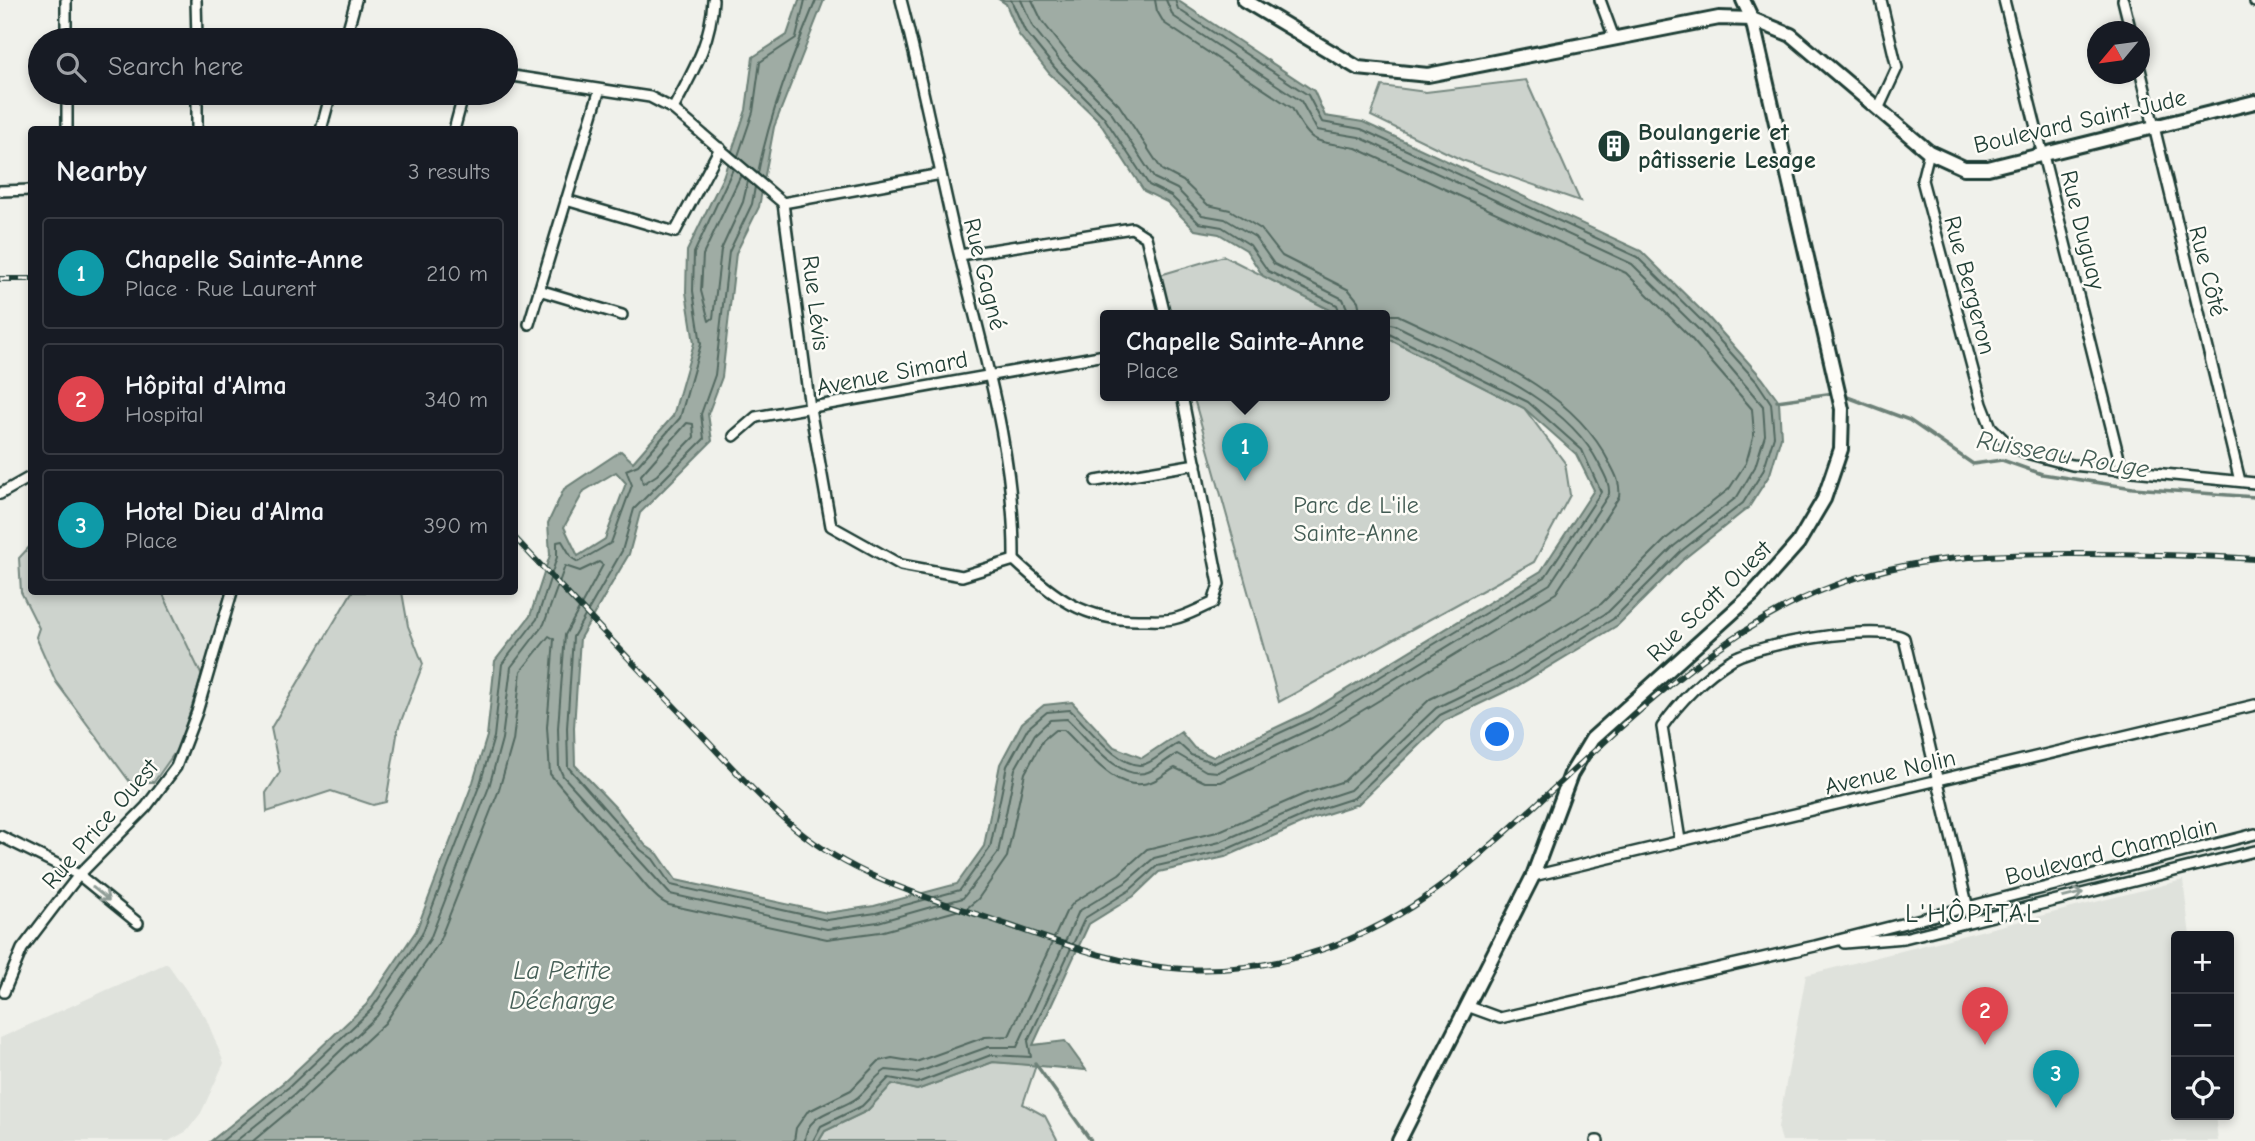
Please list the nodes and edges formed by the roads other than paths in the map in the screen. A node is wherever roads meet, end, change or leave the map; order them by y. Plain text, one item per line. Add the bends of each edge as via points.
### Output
1 (66, 0) edge
2 (196, 0) edge
3 (356, 0) edge
4 (713, 0) edge
5 (901, 0) edge
6 (1244, 0) edge
7 (1600, 0) edge
8 (1744, 0) edge
9 (1881, 0) edge
10 (2004, 0) edge
11 (2123, 0) edge
12 (1752, 19) junction
13 (2128, 21) edge
14 (66, 28) edge
15 (197, 28) edge
16 (348, 28) edge
17 (1614, 38) junction
18 (518, 77) edge
19 (2143, 84) edge
20 (600, 92) junction
21 (2255, 102) edge
22 (67, 105) edge
23 (197, 105) edge
24 (328, 105) edge
25 (461, 105) edge
26 (1879, 107) junction
27 (673, 109) junction
28 (67, 126) edge
29 (197, 126) edge
30 (322, 126) edge
31 (455, 126) edge
32 (2153, 127) junction
33 (720, 148) junction
34 (1929, 152) junction
35 (2045, 154) junction
36 (941, 174) junction
37 (28, 190) edge
38 (0, 191) edge
39 (566, 200) junction
40 (783, 203) junction
41 (960, 255) junction
42 (539, 290) junction
43 (1164, 310) edge
44 (622, 315) dead end
45 (529, 324) dead end
46 (1100, 356) edge
47 (991, 373) junction
48 (1183, 401) edge
49 (810, 408) junction
50 (734, 436) dead end
51 (1196, 464) junction
52 (2122, 470) junction
53 (28, 478) edge
54 (1096, 481) dead end
55 (2239, 481) junction
56 (2255, 483) edge
57 (0, 494) edge
58 (1014, 560) junction
59 (231, 595) edge
60 (2255, 705) edge
61 (1939, 781) junction
62 (2255, 834) edge
63 (0, 836) edge
64 (1680, 840) junction
65 (2255, 851) edge
66 (79, 876) junction
67 (1534, 876) junction
68 (1968, 907) junction
69 (1971, 921) junction
70 (138, 923) dead end
71 (1815, 946) junction
72 (4, 992) dead end
73 (1467, 1006) junction
74 (1399, 1141) edge

1 - 14 street
2 - 15 street
3 - 16 street
4 - 27 street via 712,27 704,51
5 - 36 street, Rue Gagné
6 - 17 street via 1358,68 1428,75
7 - 17 street
8 - 12 street, Rue Scott Ouest
9 - 26 street via 1897,68
10 - 35 street, Rue Duguay
11 - 13 street
12 - 17 street via 1719,18
12 - 26 street, Boulevard Saint-Jude via 1791,35
12 - 67 street, Rue Scott Ouest via 1842,409 1841,449 1824,499 1798,543 1753,594 1585,748
18 - 20 street
19 - 32 street, Rue Côté
20 - 27 street via 650,97
20 - 39 street
21 - 32 street, Boulevard Saint-Jude
22 - 28 street
23 - 29 street
24 - 30 street
25 - 31 street
26 - 34 street, Boulevard Saint-Jude
27 - 33 street
32 - 35 street, Boulevard Saint-Jude
32 - 55 street, Rue Côté
33 - 39 street via 675,232
33 - 40 street
34 - 35 street, Boulevard Saint-Jude via 1964,168 1988,169
34 - 52 street, Rue Bergeron via 1922,180 1992,427 2010,446 2030,454 2072,465
35 - 52 street, Rue Duguay
36 - 40 street
36 - 41 street, Rue Gagné
37 - 38 street
39 - 42 street
40 - 49 street, Rue Lévis
41 - 43 street via 1132,228 1146,237
41 - 47 street, Rue Gagné
42 - 44 street
42 - 45 street
46 - 47 street, Avenue Simard
47 - 49 street, Avenue Simard
47 - 58 street, Rue Gagné via 1005,437
48 - 51 street
49 - 50 street, Avenue Simard via 756,417
49 - 58 street, Rue Lévis via 831,526 901,565 962,576
51 - 54 street
51 - 58 street via 1219,584 1213,603 1172,619 1093,615 1062,600
52 - 55 street
53 - 57 street
55 - 56 street
59 - 66 street, Rue Price Ouest via 201,701 176,766 146,807
60 - 61 street, Avenue Nolin
61 - 64 street, Avenue Nolin
61 - 64 street via 1904,638 1871,631 1757,648 1731,659 1677,705 1662,727
61 - 68 street
62 - 68 street, Boulevard Champlain
63 - 66 street
64 - 67 street, Avenue Nolin
69 -> 65 street, Boulevard Champlain
66 -> 70 street
66 - 72 street, Rue Price Ouest via 22,950
67 - 73 street, Rue Scott Ouest
68 - 69 street
68 - 71 street, Boulevard Champlain
69 - 71 street, Boulevard Champlain via 1903,938
71 - 73 street, Boulevard Champlain via 1500,1018
73 - 74 street, Rue Scott Ouest

